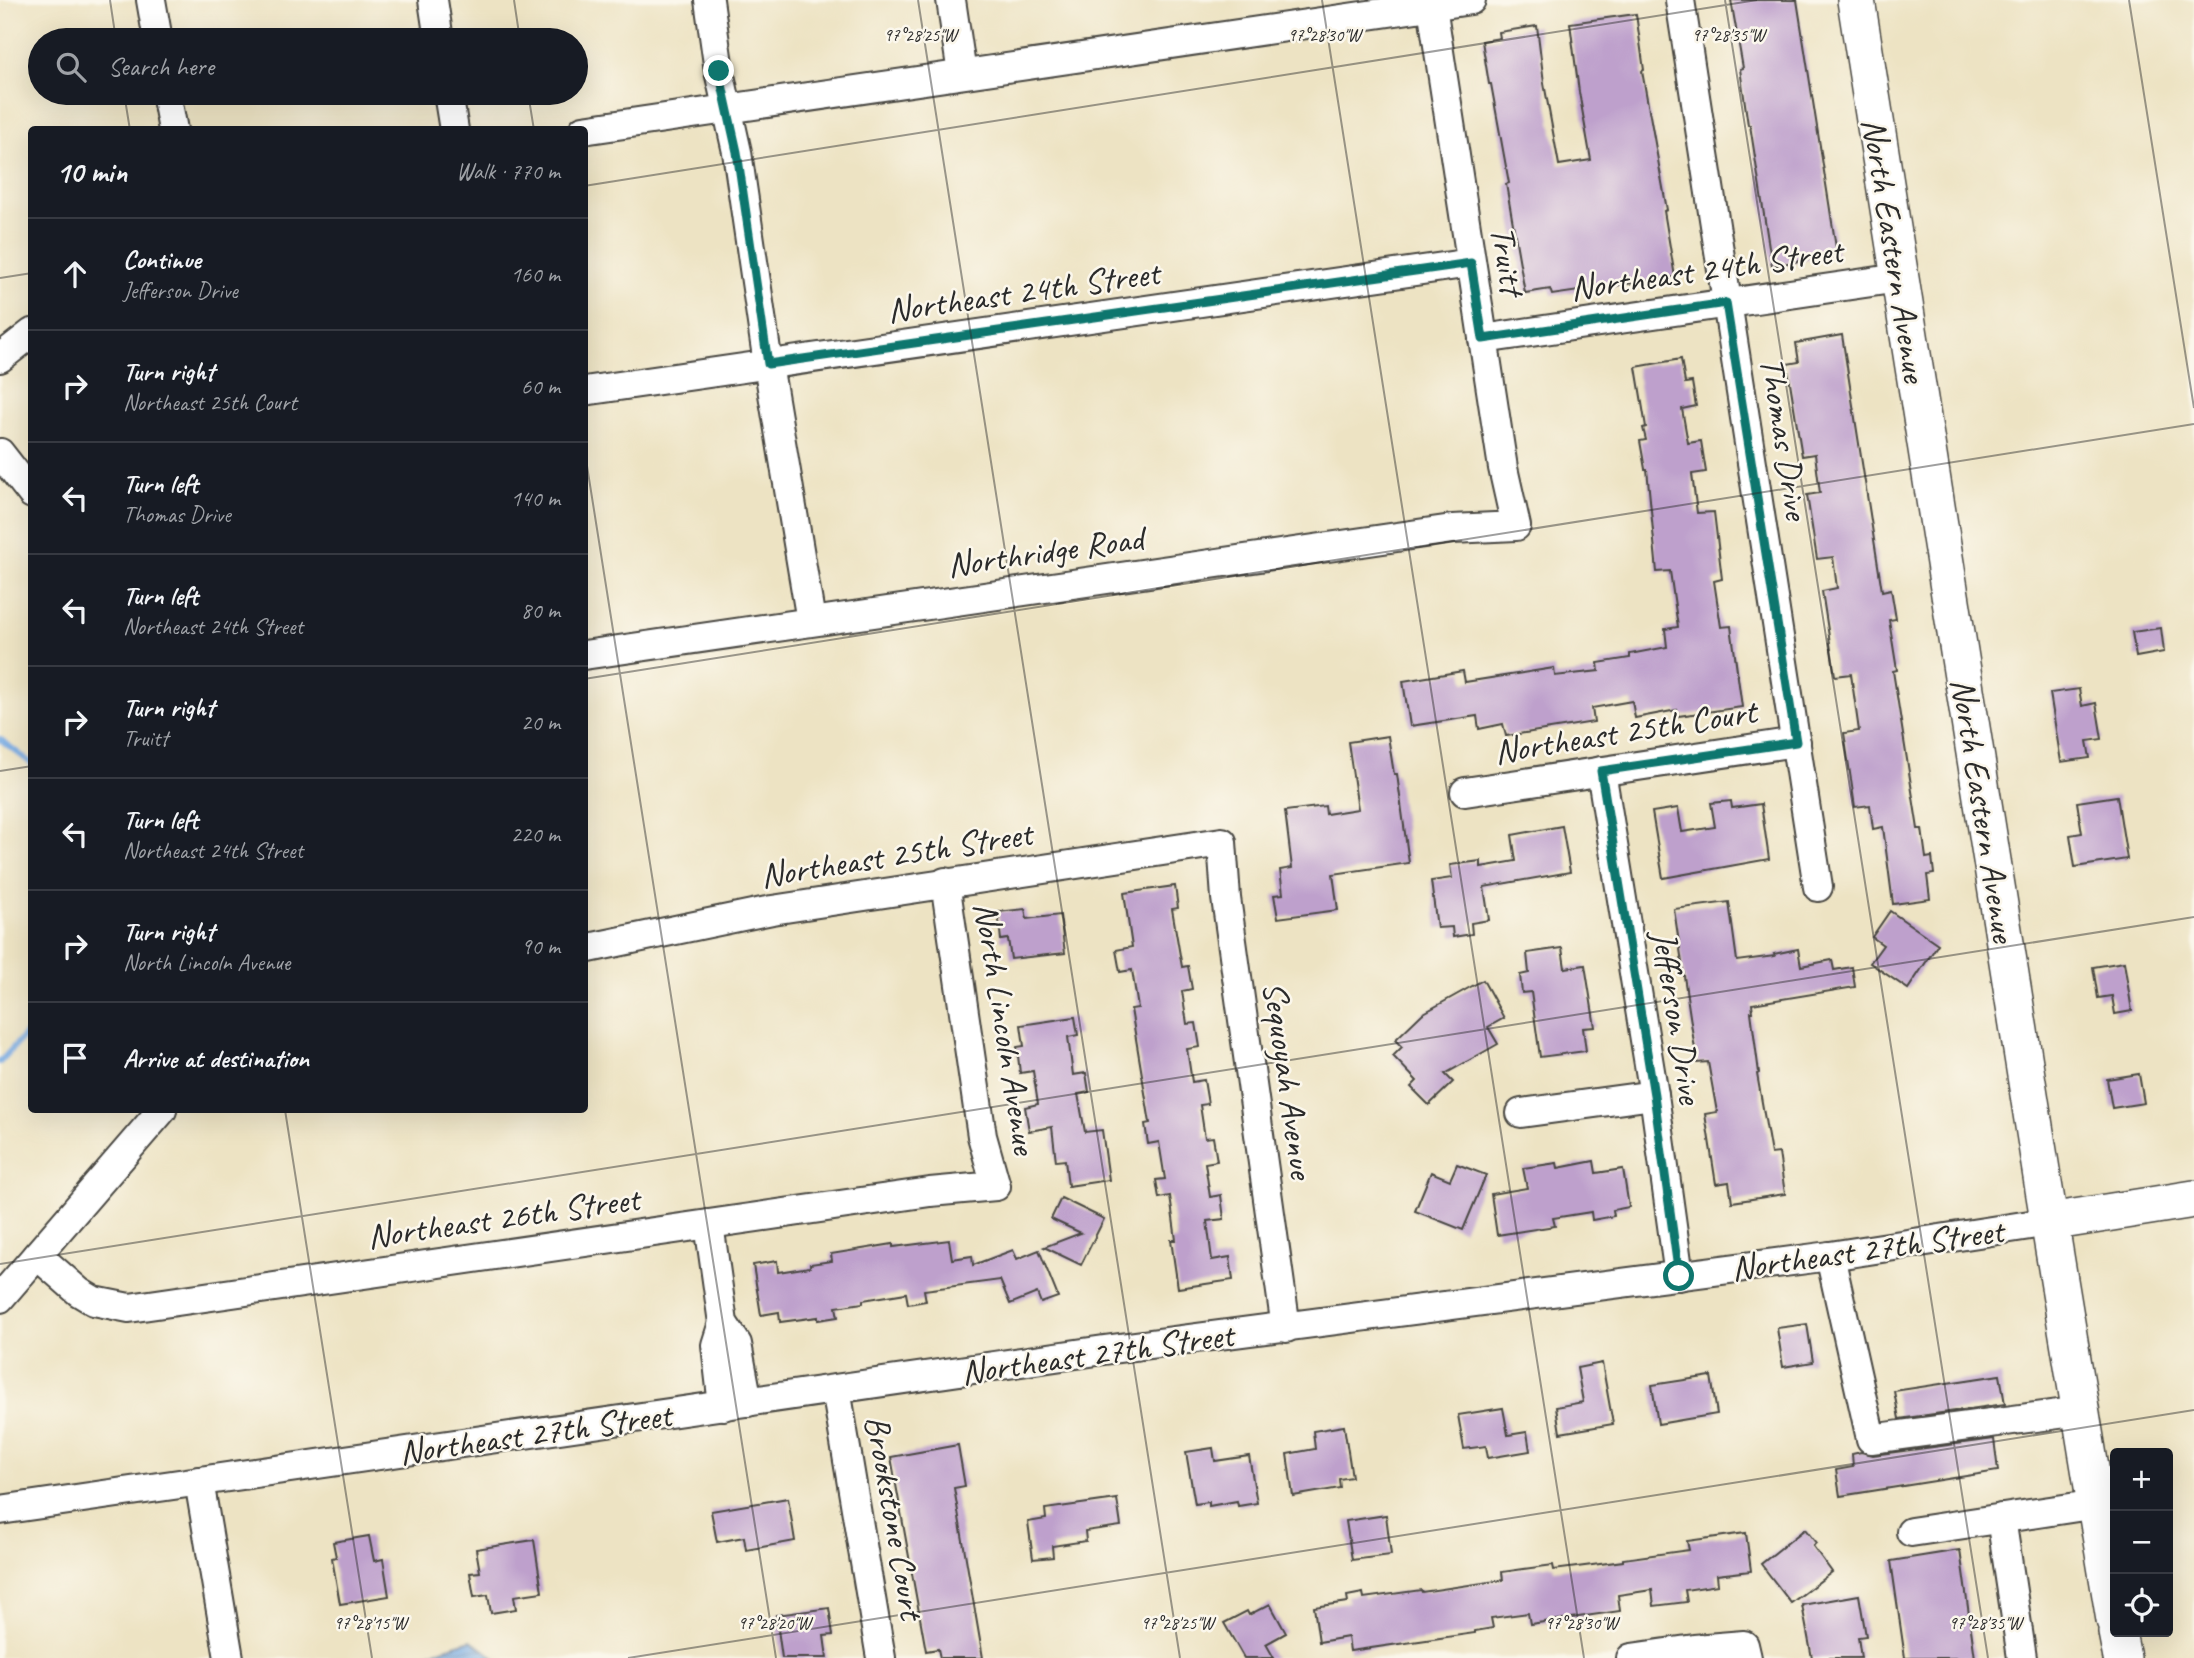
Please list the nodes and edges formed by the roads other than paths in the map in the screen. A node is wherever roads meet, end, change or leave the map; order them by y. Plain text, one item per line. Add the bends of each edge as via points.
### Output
1 (151, 0) edge
2 (433, 0) edge
3 (709, 0) edge
4 (951, 0) edge
5 (1471, 0) edge
6 (1680, 0) edge
7 (1856, 0) edge
8 (1432, 6) junction
9 (156, 28) edge
10 (437, 28) edge
11 (962, 74) junction
12 (168, 105) edge
13 (449, 105) edge
14 (727, 109) junction
15 (172, 126) edge
16 (453, 126) edge
17 (588, 129) edge
18 (1471, 263) junction
19 (1899, 278) junction
20 (1726, 303) junction
21 (28, 336) edge
22 (1483, 339) junction
23 (0, 358) edge
24 (768, 364) junction
25 (588, 390) edge
26 (0, 453) edge
27 (28, 489) edge
28 (1516, 526) joint
29 (811, 621) junction
30 (588, 654) edge
31 (1796, 742) junction
32 (1601, 771) junction
33 (1465, 792) dead end
34 (1222, 842) joint
35 (945, 882) junction
36 (1818, 887) dead end
37 (588, 948) edge
38 (1654, 1095) junction
39 (159, 1113) edge
40 (1521, 1113) dead end
41 (996, 1186) joint
42 (2194, 1199) edge
43 (2049, 1222) junction
44 (709, 1224) junction
45 (37, 1255) junction
46 (1830, 1256) junction
47 (1679, 1276) junction
48 (0, 1298) edge
49 (1286, 1328) junction
50 (836, 1389) junction
51 (736, 1404) junction
52 (2081, 1411) junction
53 (199, 1481) junction
54 (2096, 1504) junction
55 (0, 1510) edge
56 (2001, 1518) junction
57 (1912, 1532) dead end
58 (2110, 1589) edge
59 (2118, 1637) edge
60 (1746, 1652) edge
61 (229, 1658) edge
62 (881, 1658) edge
63 (1631, 1658) edge
64 (2022, 1658) edge
65 (2122, 1658) edge

1 - 9 street
2 - 10 street
3 - 14 street
4 - 11 street
5 - 8 street
6 - 20 street, Thomas Drive
7 - 19 main road, North Eastern Avenue
8 - 11 street
8 - 18 street, Truitt
11 - 14 street
12 - 15 street
13 - 16 street
14 - 17 street
14 - 24 street
18 - 22 street, Truitt
18 - 24 street, Northeast 24th Street
19 - 20 street, Northeast 24th Street
19 - 43 main road, North Eastern Avenue
20 - 22 street, Northeast 24th Street
20 - 31 street, Thomas Drive
21 - 23 street
22 - 28 street, Truitt
24 - 25 street, Northeast 24th Street
24 - 29 street
26 - 27 street
28 - 29 street, Northridge Road via 1452,529
29 - 30 street, Northridge Road
31 - 32 street, Northeast 25th Court
31 - 36 street, Thomas Drive
32 - 33 street, Northeast 25th Court
32 - 38 street, Jefferson Drive
34 - 35 street, Northeast 25th Street
34 - 49 street, Sequoyah Avenue
35 - 37 street, Northeast 25th Street via 772,910
35 - 41 street, North Lincoln Avenue via 982,1136
38 - 40 street
38 - 47 street, Jefferson Drive
39 - 45 street
41 - 44 street, Northeast 26th Street
42 - 43 main road, Northeast 27th Street
43 - 46 street, Northeast 27th Street
43 - 52 main road, North Eastern Avenue
44 - 45 street, Northeast 26th Street via 129,1308 94,1301
44 - 51 street via 723,1323 737,1344
45 - 48 street
46 - 47 street, Northeast 27th Street
46 - 52 street via 1871,1439
47 - 49 street, Northeast 27th Street
49 - 50 street, Northeast 27th Street
50 - 51 street, Northeast 27th Street
50 - 62 street, Brookstone Court
51 - 53 street, Northeast 27th Street
52 - 54 main road, North Eastern Avenue
53 - 55 street, Northeast 27th Street
53 - 61 street
54 - 56 street
54 - 58 main road, North Eastern Avenue
56 - 57 street
56 - 64 street
59 - 65 main road
60 - 63 street via 1694,1648

